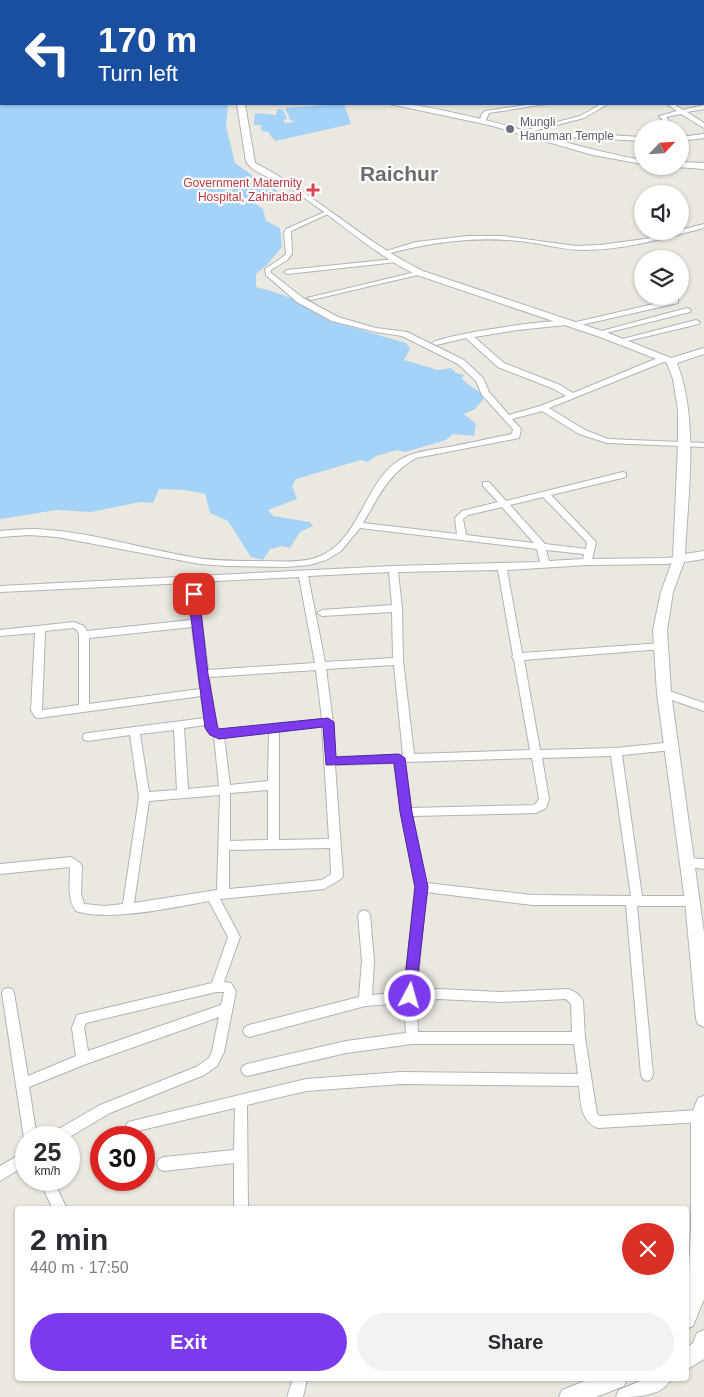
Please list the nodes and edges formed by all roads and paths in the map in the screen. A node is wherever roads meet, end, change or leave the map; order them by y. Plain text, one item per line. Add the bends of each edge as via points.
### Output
1 (240, 105) edge
2 (399, 105) edge
3 (535, 105) edge
4 (603, 105) edge
5 (672, 105) edge
6 (704, 105) edge
7 (682, 110) junction
8 (663, 120) edge
9 (483, 121) junction
10 (704, 126) edge
11 (522, 132) junction
12 (704, 136) edge
13 (689, 137) edge
14 (540, 138) junction
15 (634, 139) edge
16 (634, 161) edge
17 (689, 165) edge
18 (704, 166) edge
19 (329, 212) junction
20 (704, 226) edge
21 (383, 253) junction
22 (395, 261) junction
23 (287, 272) dead end
24 (420, 273) junction
25 (311, 298) dead end
26 (657, 305) edge
27 (687, 310) dead end
28 (696, 322) dead end
29 (569, 324) junction
30 (598, 333) junction
31 (467, 335) junction
32 (619, 341) junction
33 (436, 343) dead end
34 (704, 351) edge
35 (667, 360) junction
36 (572, 396) junction
37 (543, 408) junction
38 (506, 418) junction
39 (684, 444) junction
40 (704, 445) edge
41 (623, 475) dead end
42 (486, 484) dead end
43 (544, 493) junction
44 (503, 502) junction
45 (358, 525) junction
46 (0, 534) edge
47 (462, 538) junction
48 (541, 545) junction
49 (704, 555) edge
50 (588, 557) junction
51 (679, 559) junction
52 (545, 565) junction
53 (502, 567) junction
54 (394, 569) junction
55 (304, 575) junction
56 (192, 579) junction
57 (0, 589) edge
58 (397, 608) junction
59 (322, 612) dead end
60 (196, 623) junction
61 (40, 629) junction
62 (0, 633) edge
63 (84, 635) junction
64 (662, 646) junction
65 (517, 657) junction
66 (398, 661) junction
67 (321, 665) junction
68 (203, 674) junction
69 (207, 692) junction
70 (664, 693) junction
71 (704, 707) edge
72 (84, 708) junction
73 (211, 721) junction
74 (328, 722) junction
75 (179, 724) junction
76 (274, 729) junction
77 (135, 732) junction
78 (219, 734) junction
79 (88, 737) dead end
80 (674, 746) junction
81 (616, 752) junction
82 (536, 754) junction
83 (404, 758) junction
84 (330, 761) junction
85 (274, 785) junction
86 (225, 790) junction
87 (183, 794) junction
88 (144, 797) junction
89 (406, 812) junction
90 (273, 843) junction
91 (334, 843) junction
92 (225, 846) junction
93 (687, 863) junction
94 (704, 864) edge
95 (0, 869) edge
96 (421, 887) junction
97 (217, 895) junction
98 (634, 901) junction
99 (693, 901) junction
100 (128, 908) junction
101 (364, 914) dead end
102 (216, 987) junction
103 (8, 993) dead end
104 (410, 996) junction
105 (365, 1000) junction
106 (225, 1009) junction
107 (704, 1020) edge
108 (249, 1031) dead end
109 (412, 1038) junction
110 (579, 1038) junction
111 (83, 1059) junction
112 (247, 1070) dead end
113 (647, 1075) dead end
114 (586, 1080) junction
115 (23, 1084) junction
116 (241, 1101) junction
117 (702, 1110) edge
118 (29, 1126) edge
119 (75, 1126) edge
120 (133, 1126) dead end
121 (241, 1156) junction
122 (15, 1164) edge
123 (164, 1164) dead end
124 (0, 1174) edge
125 (51, 1191) edge
126 (59, 1206) edge
127 (241, 1206) edge
128 (689, 1312) edge
129 (299, 1381) edge
130 (612, 1381) edge
131 (659, 1381) edge
132 (295, 1397) edge
133 (569, 1397) edge
134 (626, 1397) edge

1 - 19 street via 252,165 286,182
2 - 9 street
3 - 9 street via 487,112
4 - 11 street via 582,117
5 - 7 street
6 - 7 street
7 - 8 street via 660,117
7 - 10 street
9 - 11 street
11 - 14 street
12 - 13 street
14 - 15 street via 571,135
14 - 16 street
17 - 18 street
19 - 21 street
19 - 38 street via 288,230 289,254 270,266 268,274 300,300 334,319 404,334 461,362 480,380 485,393
20 - 21 street via 611,248 566,248 521,239 473,239 418,244
21 - 22 street
22 - 23 street
22 - 24 street
24 - 25 street
24 - 29 street
26 - 29 street
27 - 30 street
28 - 32 street
29 - 30 street
29 - 31 street via 519,326
30 - 32 street
31 - 33 street
31 - 36 street via 501,365
32 - 35 street
34 - 35 street
35 - 36 street
35 - 39 street via 678,379
36 - 37 street
37 - 38 street
37 - 39 street via 593,437
38 - 45 street via 517,429 514,437 414,456 399,462
39 - 40 street
39 - 51 street
41 - 43 street
42 - 44 street
43 - 44 street
43 - 50 street via 592,543
44 - 47 street via 460,516
44 - 48 street
45 - 46 street via 327,556 311,562 273,564 192,560 36,532
45 - 47 street
47 - 48 street
48 - 50 street
48 - 52 street
49 - 51 street
50 - 51 street
50 - 52 street
51 - 64 street via 666,592 660,630
52 - 53 street
53 - 54 street
53 - 65 street
54 - 55 street
54 - 58 street
55 - 56 street
55 - 67 street
56 - 57 street
56 - 60 street
58 - 59 street
58 - 66 street
60 - 63 street
60 - 68 street
61 - 62 street
61 - 63 street via 74,625 81,628
61 - 72 street via 36,710 44,714
63 - 72 street
64 - 65 street
64 - 70 street
65 - 82 street
66 - 67 street
66 - 83 street
67 - 68 street
67 - 74 street
68 - 69 street
69 - 72 street
69 - 73 street
70 - 71 street
70 - 80 street
73 - 75 street
73 - 78 street via 211,728
74 - 76 street
74 - 84 street
75 - 77 street
75 - 87 street
76 - 78 street
76 - 85 street
77 - 79 street
77 - 88 street
78 - 86 street
80 - 81 street
80 - 93 street
81 - 82 street
81 - 98 street
82 - 83 street
82 - 89 street via 544,799 536,809
83 - 84 street
83 - 89 street
84 - 91 street
85 - 86 street
85 - 90 street
86 - 87 street
86 - 92 street
87 - 88 street
88 - 100 street
89 - 96 street
90 - 91 street
90 - 92 street
91 - 97 street via 337,876 332,881
92 - 97 street
93 - 94 street
93 - 99 street
95 - 100 street via 71,862 76,866 76,903 81,908
96 - 98 street via 532,900
96 - 104 street
97 - 100 street
97 - 102 street via 234,937
98 - 99 street
98 - 113 street
99 - 107 street
101 - 105 street via 368,961
102 - 106 street via 227,987 230,991
102 - 111 street via 81,1019 78,1028
103 - 115 street
104 - 105 street
104 - 109 street
104 - 110 street via 572,995 578,1004
105 - 108 street
106 - 111 street
106 - 119 street via 218,1052 213,1062 200,1071 104,1109
109 - 110 street
109 - 112 street via 346,1047
110 - 114 street
111 - 115 street
114 - 116 street via 401,1078 306,1085
114 - 117 street via 589,1111 598,1122
115 - 118 street
116 - 120 street
116 - 121 street
117 - 128 street via 698,1290
121 - 123 street
121 - 127 street
122 - 124 street
125 - 126 street
129 - 132 street
130 - 133 street
131 - 134 street

